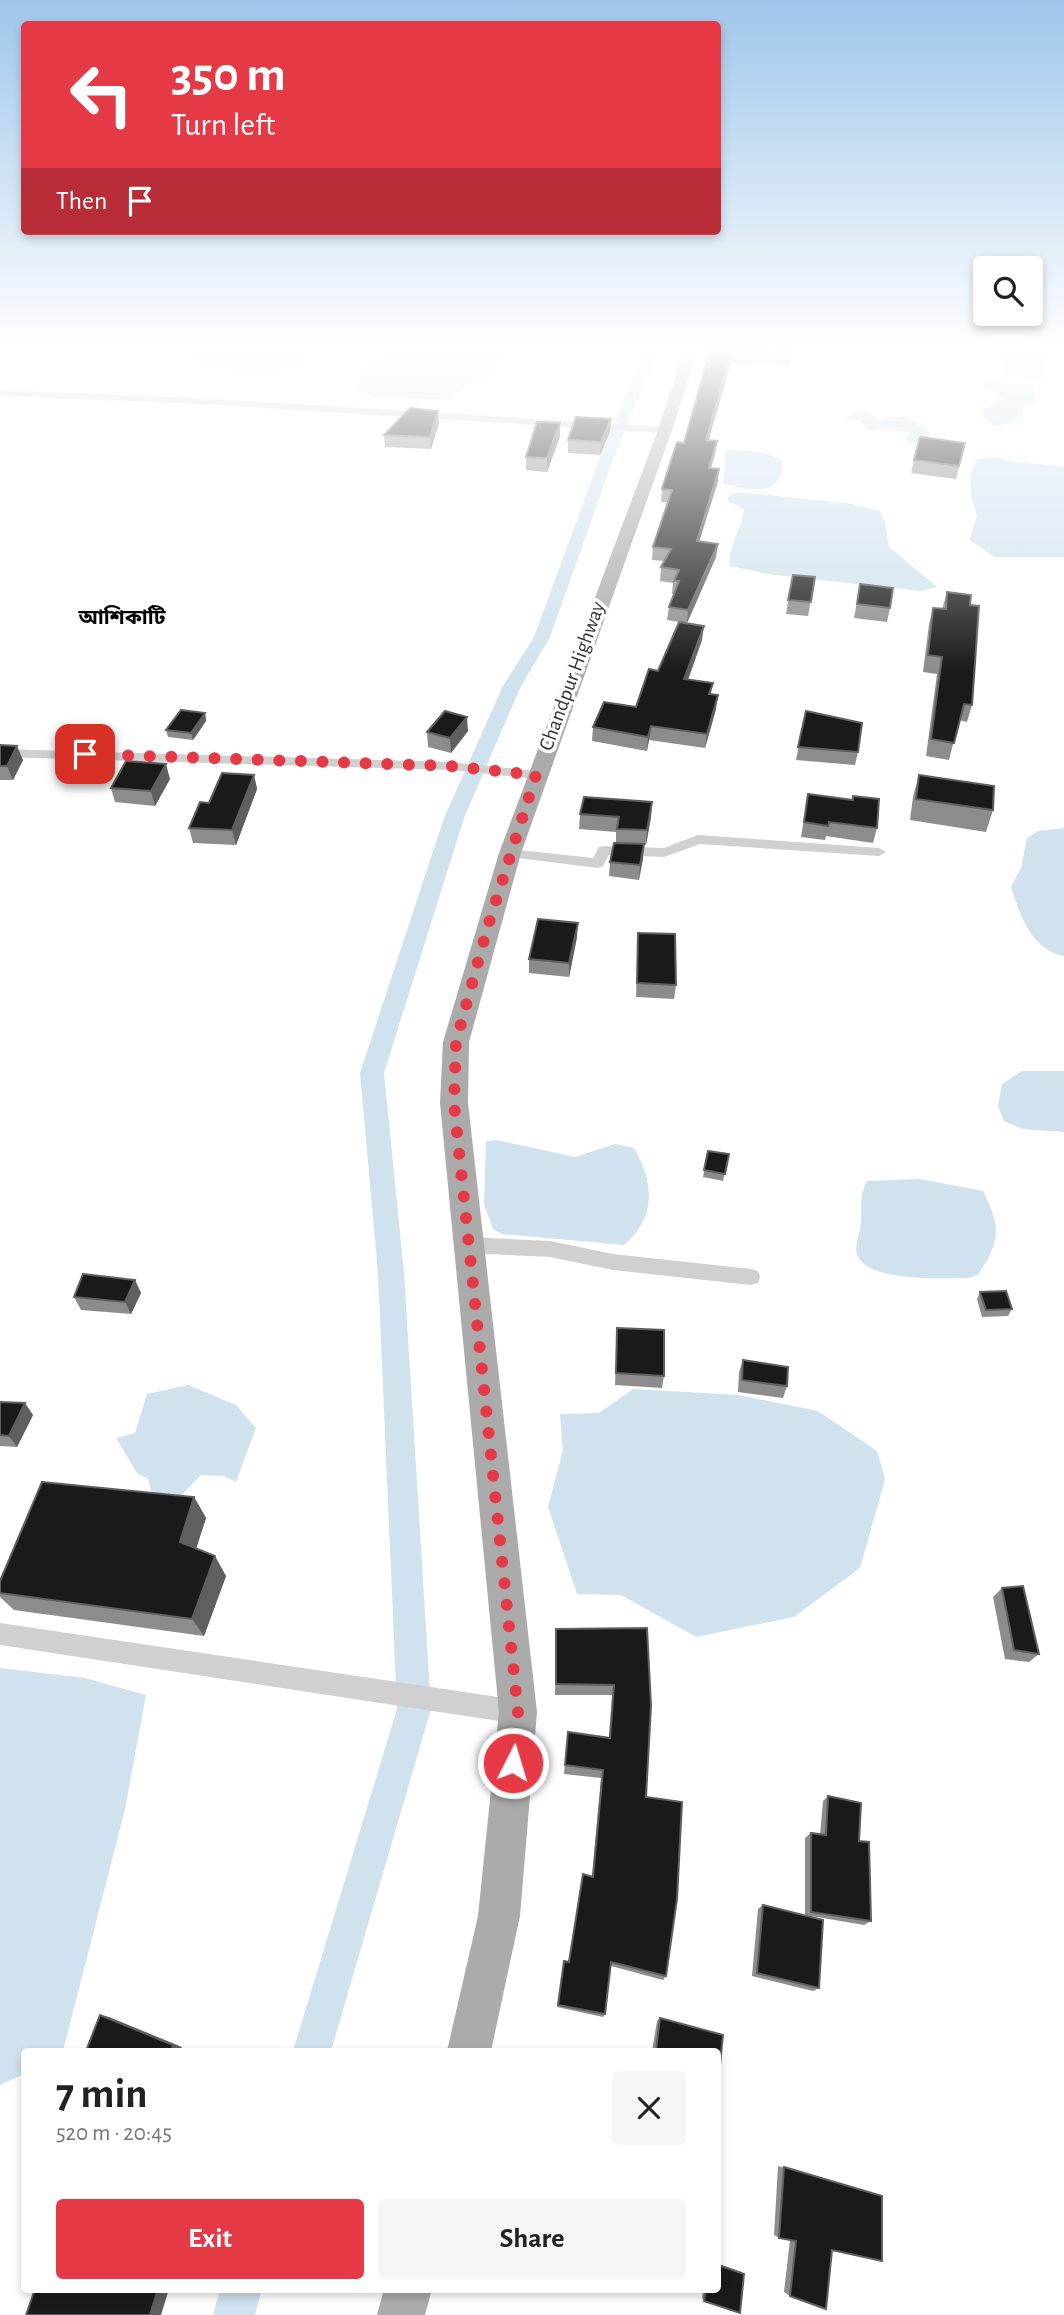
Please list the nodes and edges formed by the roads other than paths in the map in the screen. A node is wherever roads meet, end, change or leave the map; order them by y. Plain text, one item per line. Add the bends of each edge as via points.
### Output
1 (647, 455) edge
2 (0, 752) edge
3 (536, 775) junction
4 (878, 852) dead end
5 (510, 853) junction
6 (468, 1245) junction
7 (751, 1277) dead end
8 (0, 1634) edge
9 (518, 1712) junction
10 (469, 2048) edge
11 (407, 2293) edge
12 (401, 2315) edge

1 - 3 main road, Chandpur Highway
2 - 3 street via 450,766
3 - 5 main road, Chandpur Highway
4 - 5 street via 698,839 680,851 662,854 604,850 598,863
5 - 6 main road, Chandpur Highway via 456,1042 454,1104
6 - 7 street via 550,1249 612,1262
6 - 9 main road, Chandpur Highway
8 - 9 street
9 - 10 main road, Chandpur Highway via 499,1916
11 - 12 main road

